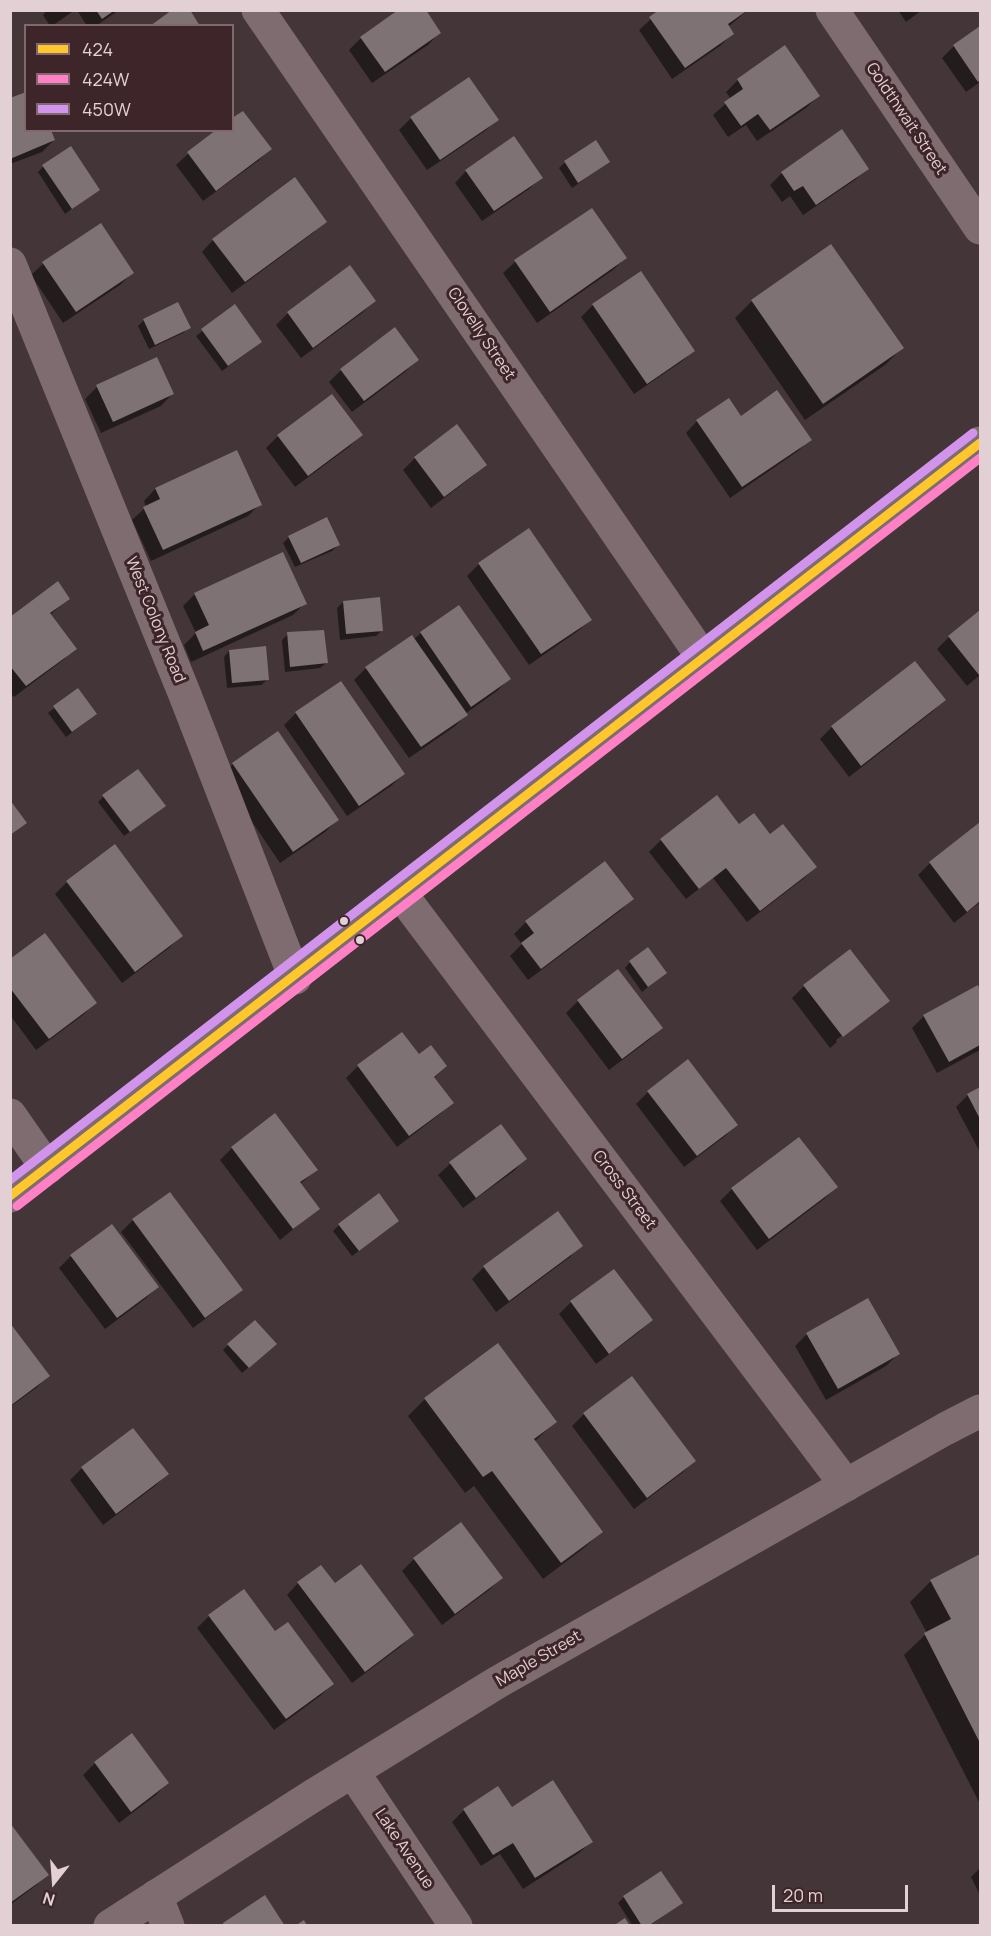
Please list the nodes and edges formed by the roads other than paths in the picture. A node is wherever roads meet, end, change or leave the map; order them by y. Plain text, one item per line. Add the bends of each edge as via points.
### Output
1 (258, 10) edge
2 (832, 10) edge
3 (981, 228) edge
4 (10, 264) edge
5 (981, 443) edge
6 (703, 658) junction
7 (401, 894) junction
8 (294, 978) junction
9 (10, 1115) edge
10 (47, 1168) junction
11 (10, 1196) edge
12 (981, 1411) edge
13 (846, 1485) junction
14 (353, 1772) junction
15 (162, 1911) edge
16 (110, 1926) edge
17 (456, 1926) edge

1 - 6 street, Clovelly Street
2 - 3 street, Goldthwait Street
4 - 8 street, West Colony Road via 185,695
5 - 6 street
6 - 7 street
7 - 8 street
7 - 13 street, Cross Street
8 - 10 street
9 - 10 street
10 - 11 street
12 - 13 street, Maple Street
13 - 14 street, Maple Street via 498,1682
14 - 15 street, Maple Street
14 - 17 street, Lake Avenue
15 - 16 street, Maple Street

